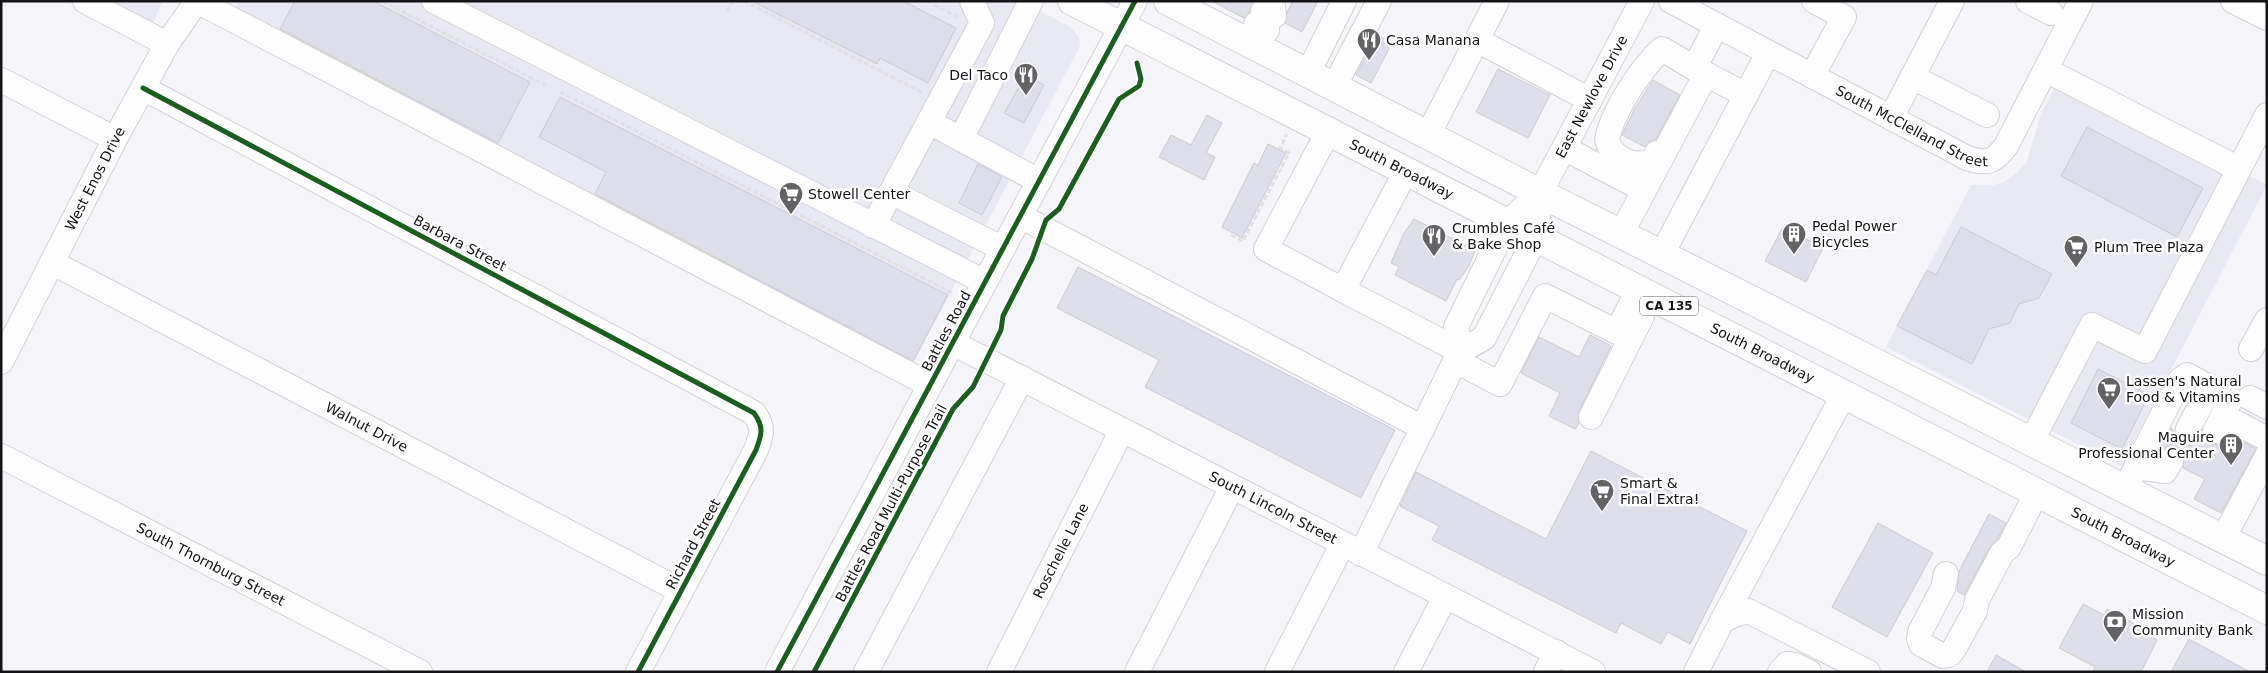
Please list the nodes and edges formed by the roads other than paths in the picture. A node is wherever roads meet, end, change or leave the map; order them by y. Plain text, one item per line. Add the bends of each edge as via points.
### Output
1 (85, 1) edge
2 (197, 1) edge
3 (434, 1) edge
4 (1031, 1) edge
5 (1072, 1) edge
6 (1135, 1) edge
7 (1168, 1) edge
8 (1344, 1) edge
9 (1379, 1) edge
10 (1498, 1) edge
11 (1642, 1) edge
12 (1671, 1) edge
13 (1814, 1) edge
14 (1952, 1) edge
15 (2028, 1) edge
16 (2081, 1) edge
17 (2233, 1) edge
18 (469, 9) edge
19 (967, 10) edge
20 (2051, 13) dead end
21 (2267, 18) edge
22 (1265, 21) edge
23 (1716, 25) junction
24 (1121, 27) junction
25 (1477, 40) junction
26 (167, 44) junction
27 (1768, 53) junction
28 (2046, 70) junction
29 (1700, 71) junction
30 (1308, 73) junction
31 (1812, 76) junction
32 (1912, 77) junction
33 (1, 80) edge
34 (1334, 87) junction
35 (143, 88) junction
36 (1746, 95) junction
37 (1686, 98) dead end
38 (1590, 100) junction
39 (1987, 115) dead end
40 (2267, 115) edge
41 (1891, 118) junction
42 (929, 122) junction
43 (1328, 132) junction
44 (1428, 135) junction
45 (115, 139) junction
46 (961, 139) junction
47 (1564, 148) junction
48 (1657, 153) dead end
49 (2239, 169) junction
50 (1406, 171) junction
51 (1039, 181) junction
52 (1644, 190) junction
53 (891, 192) junction
54 (1540, 193) junction
55 (1020, 216) junction
56 (1507, 223) junction
57 (873, 226) junction
58 (1621, 234) junction
59 (1536, 237) junction
60 (1003, 249) junction
61 (1662, 254) junction
62 (53, 263) junction
63 (985, 282) junction
64 (1343, 290) junction
65 (1645, 293) junction
66 (2267, 320) edge
67 (953, 343) junction
68 (2251, 349) dead end
69 (1458, 356) junction
70 (1, 362) edge
71 (1022, 378) junction
72 (930, 385) junction
73 (2210, 387) junction
74 (1844, 394) junction
75 (1591, 417) dead end
76 (2237, 423) dead end
77 (762, 424) joint
78 (1423, 428) junction
79 (2188, 429) tunnel mouth
80 (1122, 430) junction
81 (2215, 431) tunnel mouth
82 (2267, 439) edge
83 (2031, 442) junction
84 (1, 456) edge
85 (2267, 456) edge
86 (2171, 461) tunnel mouth
87 (2130, 478) junction
88 (1232, 487) junction
89 (2037, 492) junction
90 (2223, 539) junction
91 (1352, 549) junction
92 (2267, 561) edge
93 (1946, 574) dead end
94 (681, 591) junction
95 (1445, 596) junction
96 (2267, 610) edge
97 (1722, 621) junction
98 (1551, 662) edge
99 (420, 672) edge
100 (638, 672) edge
101 (777, 672) edge
102 (866, 672) edge
103 (999, 672) edge
104 (1137, 672) edge
105 (1277, 672) edge
106 (1406, 672) edge
107 (1593, 672) edge
108 (1696, 672) edge
109 (1868, 672) edge

1 - 26 street
2 - 26 street, West Enos Drive
2 - 72 street
3 - 18 street
4 - 46 street
5 - 24 main road, South Broadway / CA 135
6 - 24 street, Battles Road
7 - 22 main road
8 - 30 street
9 - 34 street
10 - 25 street
11 - 38 street, East Newlove Drive
12 - 23 street, South McClelland Street
13 - 31 street via 1844,17
14 - 32 street
15 - 20 street
16 - 28 street, South McClelland Street
17 - 21 street
18 - 57 street
19 - 42 street via 982,23
22 - 30 main road
23 - 27 street, South McClelland Street
23 - 29 street
24 - 43 main road, South Broadway / CA 135
24 - 51 street, Battles Road
25 - 38 street
25 - 44 street
26 - 35 street, West Enos Drive
27 - 31 street, South McClelland Street
27 - 36 street
28 - 41 street, South McClelland Street via 1996,159 1982,162 1967,158
28 - 49 street
29 - 36 street
29 - 37 street
29 - 48 street via 1662,49 1639,74 1608,134 1608,145 1628,161 1643,165 1653,161
29 - 52 street
30 - 34 main road
31 - 41 street, South McClelland Street
32 - 39 street
32 - 41 street
33 - 45 street
34 - 44 main road
35 - 45 street, West Enos Drive
35 - 77 street, Barbara Street via 737,403 754,413
36 - 61 street
38 - 47 street, East Newlove Drive
40 - 49 street
42 - 46 street
42 - 53 street
43 - 50 main road, South Broadway / CA 135
43 - 64 street via 1266,249
44 - 54 main road
45 - 62 street, West Enos Drive
46 - 51 street
47 - 52 street
47 - 54 street, East Newlove Drive
49 - 83 street via 2145,351 2092,325
50 - 56 main road, South Broadway / CA 135
50 - 64 street
51 - 55 street, Battles Road
52 - 58 street
53 - 57 street
53 - 60 street
54 - 56 street, East Newlove Drive
54 - 58 main road
54 - 59 street, East Newlove Drive
55 - 60 street, Battles Road
55 - 78 street
56 - 59 main road, South Broadway / CA 135
56 - 69 street via 1456,327
57 - 63 street
58 - 61 main road
59 - 65 main road, South Broadway / CA 135
59 - 69 street via 1484,338
60 - 63 street, Battles Road
61 - 83 main road
62 - 70 street, West Enos Drive
62 - 94 street, Walnut Drive
63 - 67 street, Battles Road
64 - 69 street
65 - 69 street via 1617,332 1545,296 1500,384
65 - 74 main road, South Broadway / CA 135
65 - 75 street
66 - 68 street
67 - 71 street, South Lincoln Street
67 - 72 street, Battles Road
69 - 78 street
71 - 80 street, South Lincoln Street
71 - 102 street
72 - 101 street, Battles Road
73 - 79 street
73 - 81 street via 2232,399
73 - 87 street via 2187,375 2180,380
74 - 89 main road, South Broadway / CA 135
74 - 97 street
76 - 82 street
77 - 94 street, Richard Street via 756,450
78 - 91 street
80 - 88 street, South Lincoln Street
80 - 103 street, Roschelle Lane
83 - 87 main road
84 - 99 street, South Thornburg Street
85 - 90 street
86 - 87 street via 2165,471
87 - 90 main road
88 - 91 street, South Lincoln Street
88 - 104 street
89 - 93 street via 1977,600 1975,611 1954,649 1943,656 1921,644 1919,639 1943,588
89 - 96 main road, South Broadway / CA 135
90 - 92 main road
91 - 95 street, South Lincoln Street
91 - 105 street
94 - 100 street, Richard Street
95 - 98 street, South Lincoln Street
95 - 106 street
97 - 108 street
97 - 109 street via 1748,611
98 - 107 street, South Lincoln Street

